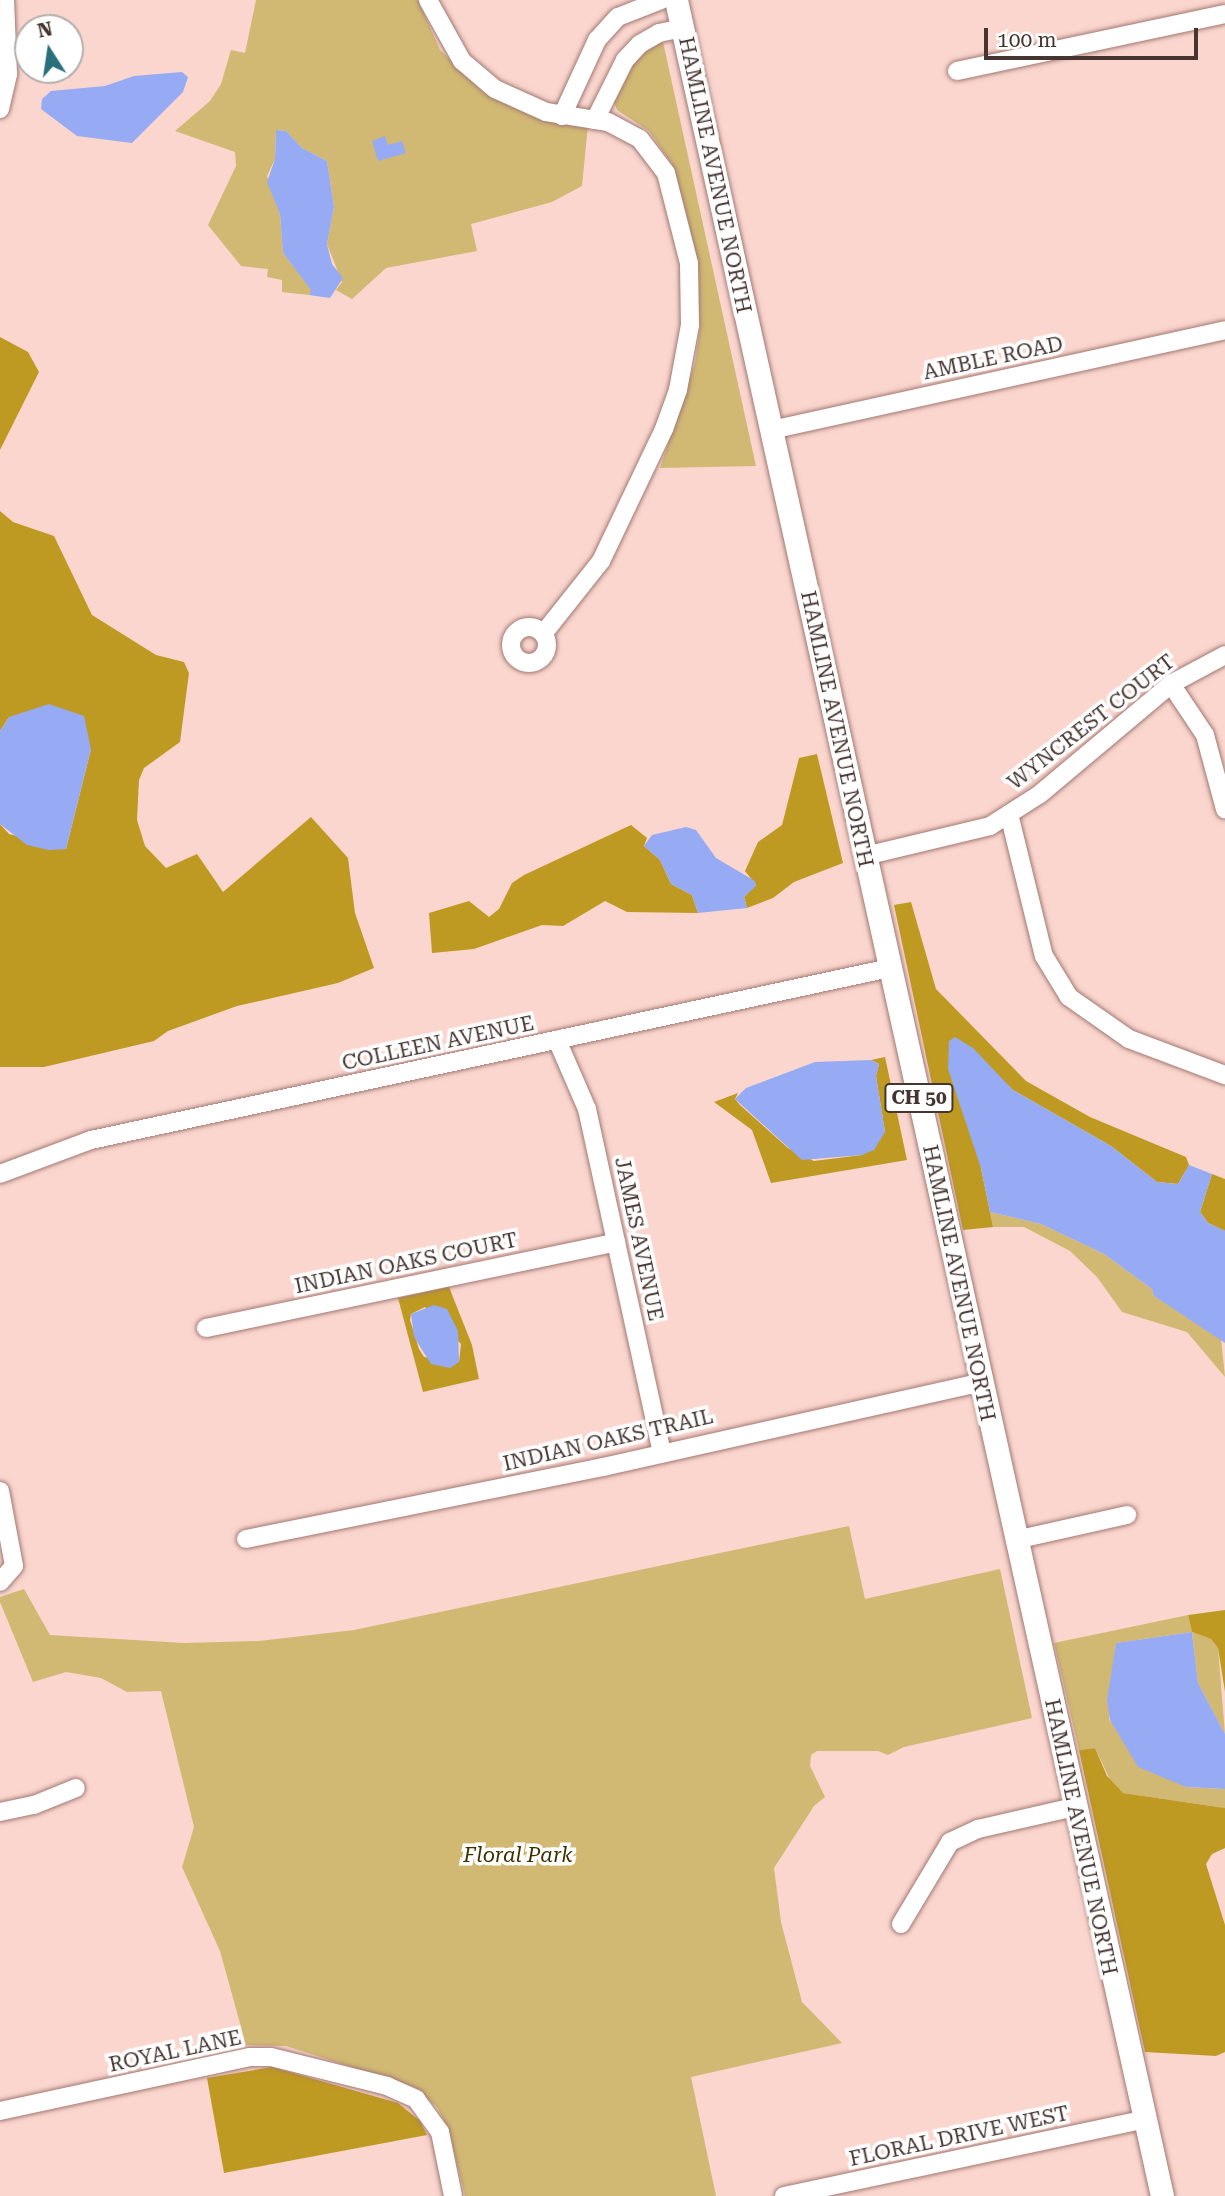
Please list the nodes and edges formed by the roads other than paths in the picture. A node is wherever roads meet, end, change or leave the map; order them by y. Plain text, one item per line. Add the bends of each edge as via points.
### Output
1 (5, 0) edge
2 (428, 0) edge
3 (661, 0) edge
4 (676, 0) edge
5 (1225, 14) edge
6 (682, 28) junction
7 (957, 71) dead end
8 (0, 109) edge
9 (579, 117) junction
10 (1225, 330) edge
11 (771, 430) junction
12 (543, 634) dead end
13 (1225, 655) edge
14 (1171, 684) junction
15 (1225, 809) edge
16 (1009, 814) junction
17 (865, 856) junction
18 (890, 968) junction
19 (556, 1040) junction
20 (1225, 1075) edge
21 (0, 1174) edge
22 (616, 1242) junction
23 (206, 1328) dead end
24 (979, 1383) junction
25 (662, 1453) junction
26 (0, 1491) edge
27 (1127, 1514) dead end
28 (246, 1539) dead end
29 (1015, 1541) junction
30 (0, 1582) edge
31 (76, 1788) dead end
32 (1074, 1807) junction
33 (0, 1812) edge
34 (901, 1924) dead end
35 (0, 2111) edge
36 (1143, 2120) junction
37 (832, 2191) edge
38 (453, 2196) edge
39 (784, 2196) edge
40 (1162, 2196) edge

1 - 8 street via 8,74
2 - 9 street via 448,42 474,73 520,102
3 - 9 street via 618,17 597,40
4 - 6 main road, HAMLINE AVENUE NORTH / CH 50
5 - 7 street
6 - 9 street via 659,33 640,44
6 - 11 main road, HAMLINE AVENUE NORTH / CH 50
9 - 12 street via 626,128 666,173 689,263 690,325 678,390 636,493 601,561
10 - 11 street, AMBLE ROAD
11 - 17 main road, HAMLINE AVENUE NORTH / CH 50
13 - 14 street, WYNCREST COURT
14 - 15 street via 1205,735
14 - 16 street, WYNCREST COURT via 1040,794
16 - 17 street, WYNCREST COURT via 960,836
16 - 20 street via 1044,956 1069,997 1129,1039
17 - 18 main road, HAMLINE AVENUE NORTH / CH 50
18 - 19 street, COLLEEN AVENUE
18 - 24 main road, HAMLINE AVENUE NORTH / CH 50
19 - 21 street, COLLEEN AVENUE via 91,1140
19 - 22 street, JAMES AVENUE via 586,1109
22 - 23 street, INDIAN OAKS COURT
22 - 25 street, JAMES AVENUE
24 - 25 street, INDIAN OAKS TRAIL
24 - 29 main road, HAMLINE AVENUE NORTH / CH 50
25 - 28 street, INDIAN OAKS TRAIL
26 - 30 street via 14,1566
27 - 29 street
29 - 32 main road, HAMLINE AVENUE NORTH / CH 50
31 - 33 street via 34,1805
32 - 34 street via 978,1829 950,1842
32 - 36 main road, HAMLINE AVENUE NORTH / CH 50
35 - 38 street, ROYAL LANE via 250,2057 271,2057 387,2086 416,2099 440,2132
36 - 37 street, FLORAL DRIVE WEST
36 - 40 main road, HAMLINE AVENUE NORTH / CH 50
37 - 39 street, FLORAL DRIVE WEST

